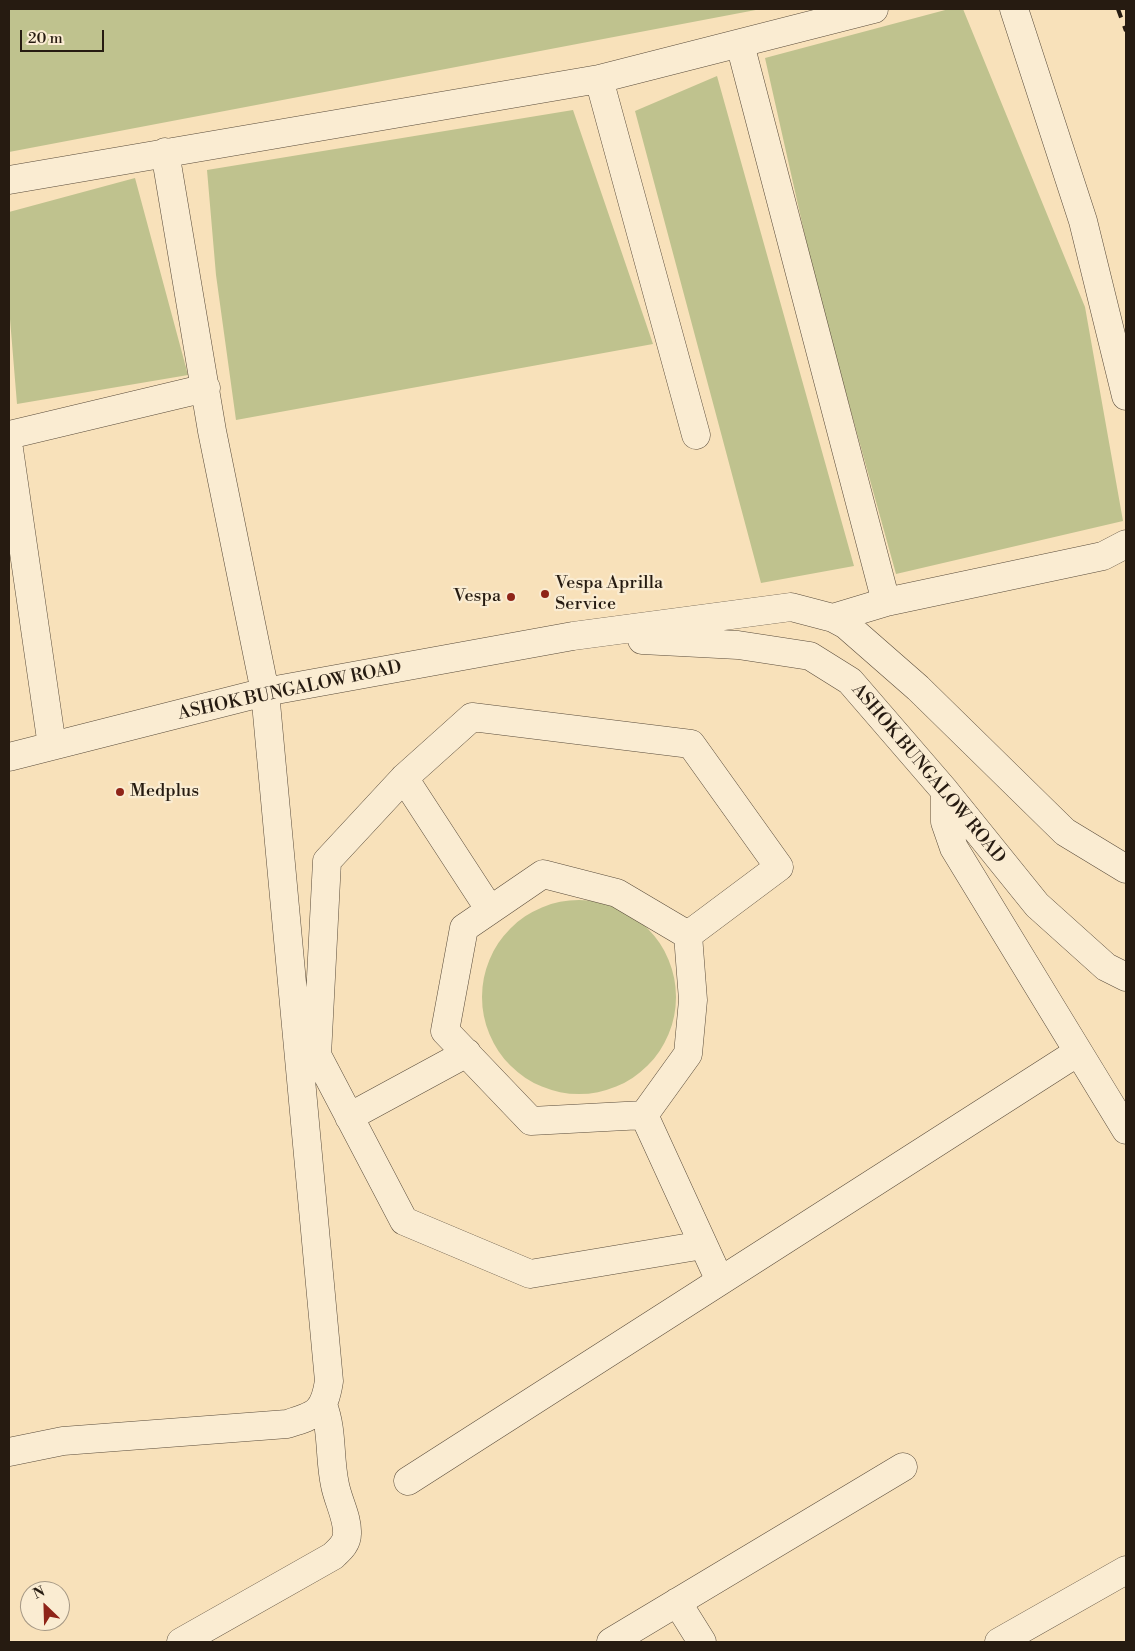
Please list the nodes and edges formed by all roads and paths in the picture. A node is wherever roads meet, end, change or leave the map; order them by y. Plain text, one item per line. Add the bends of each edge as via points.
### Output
1 (874, 9) edge
2 (1014, 9) edge
3 (740, 44) junction
4 (599, 79) junction
5 (165, 152) junction
6 (9, 180) edge
7 (206, 388) junction
8 (1126, 396) edge
9 (9, 435) edge
10 (696, 435) dead end
11 (9, 449) edge
12 (1126, 544) edge
13 (886, 602) junction
14 (833, 618) junction
15 (573, 636) junction
16 (265, 692) junction
17 (52, 746) junction
18 (9, 756) edge
19 (404, 778) junction
20 (945, 791) junction
21 (1126, 869) edge
22 (490, 910) junction
23 (688, 934) junction
24 (1126, 977) edge
25 (1078, 1052) junction
26 (467, 1053) junction
27 (644, 1115) junction
28 (349, 1117) junction
29 (1126, 1130) edge
30 (703, 1246) junction
31 (720, 1281) junction
32 (323, 1405) junction
33 (9, 1452) edge
34 (903, 1467) dead end
35 (408, 1481) dead end
36 (1126, 1570) edge
37 (677, 1602) junction
38 (181, 1642) edge
39 (611, 1642) edge
40 (702, 1642) edge
41 (999, 1642) edge

1 - 3 street
2 - 8 street via 1083,221
3 - 4 street
3 - 13 street
4 - 5 street
4 - 10 street
5 - 6 street
5 - 7 street
7 - 9 street
7 - 16 street
11 - 17 street
12 - 13 street via 1103,556
13 - 14 street
14 - 15 street, ASHOK BUNGALOW ROAD via 791,607
14 - 21 street, ASHOK BUNGALOW ROAD via 846,625 918,688 1065,832
15 - 16 street, ASHOK BUNGALOW ROAD
15 - 20 street, ASHOK BUNGALOW ROAD via 738,645 810,656 850,681
16 - 17 street, ASHOK BUNGALOW ROAD
16 - 32 street via 329,1380
17 - 18 street, ASHOK BUNGALOW ROAD
19 - 22 street
19 - 23 street via 472,717 691,744 779,867
19 - 28 street via 326,861 317,1055
20 - 24 street, ASHOK BUNGALOW ROAD via 1037,905 1106,967
20 - 25 street via 945,822 954,848
22 - 23 street via 542,874 617,893
22 - 26 street via 464,928 445,1031
23 - 27 street via 693,1000 688,1054
25 - 29 street
25 - 31 street
26 - 27 street via 531,1122
26 - 28 street
27 - 30 street
28 - 30 street via 404,1221 530,1274
30 - 31 street
31 - 35 street
32 - 33 street via 308,1418 286,1424 63,1442
32 - 38 street via 330,1426 334,1484 348,1535 344,1545 333,1556
34 - 37 street
36 - 41 street
37 - 39 street
37 - 40 street

